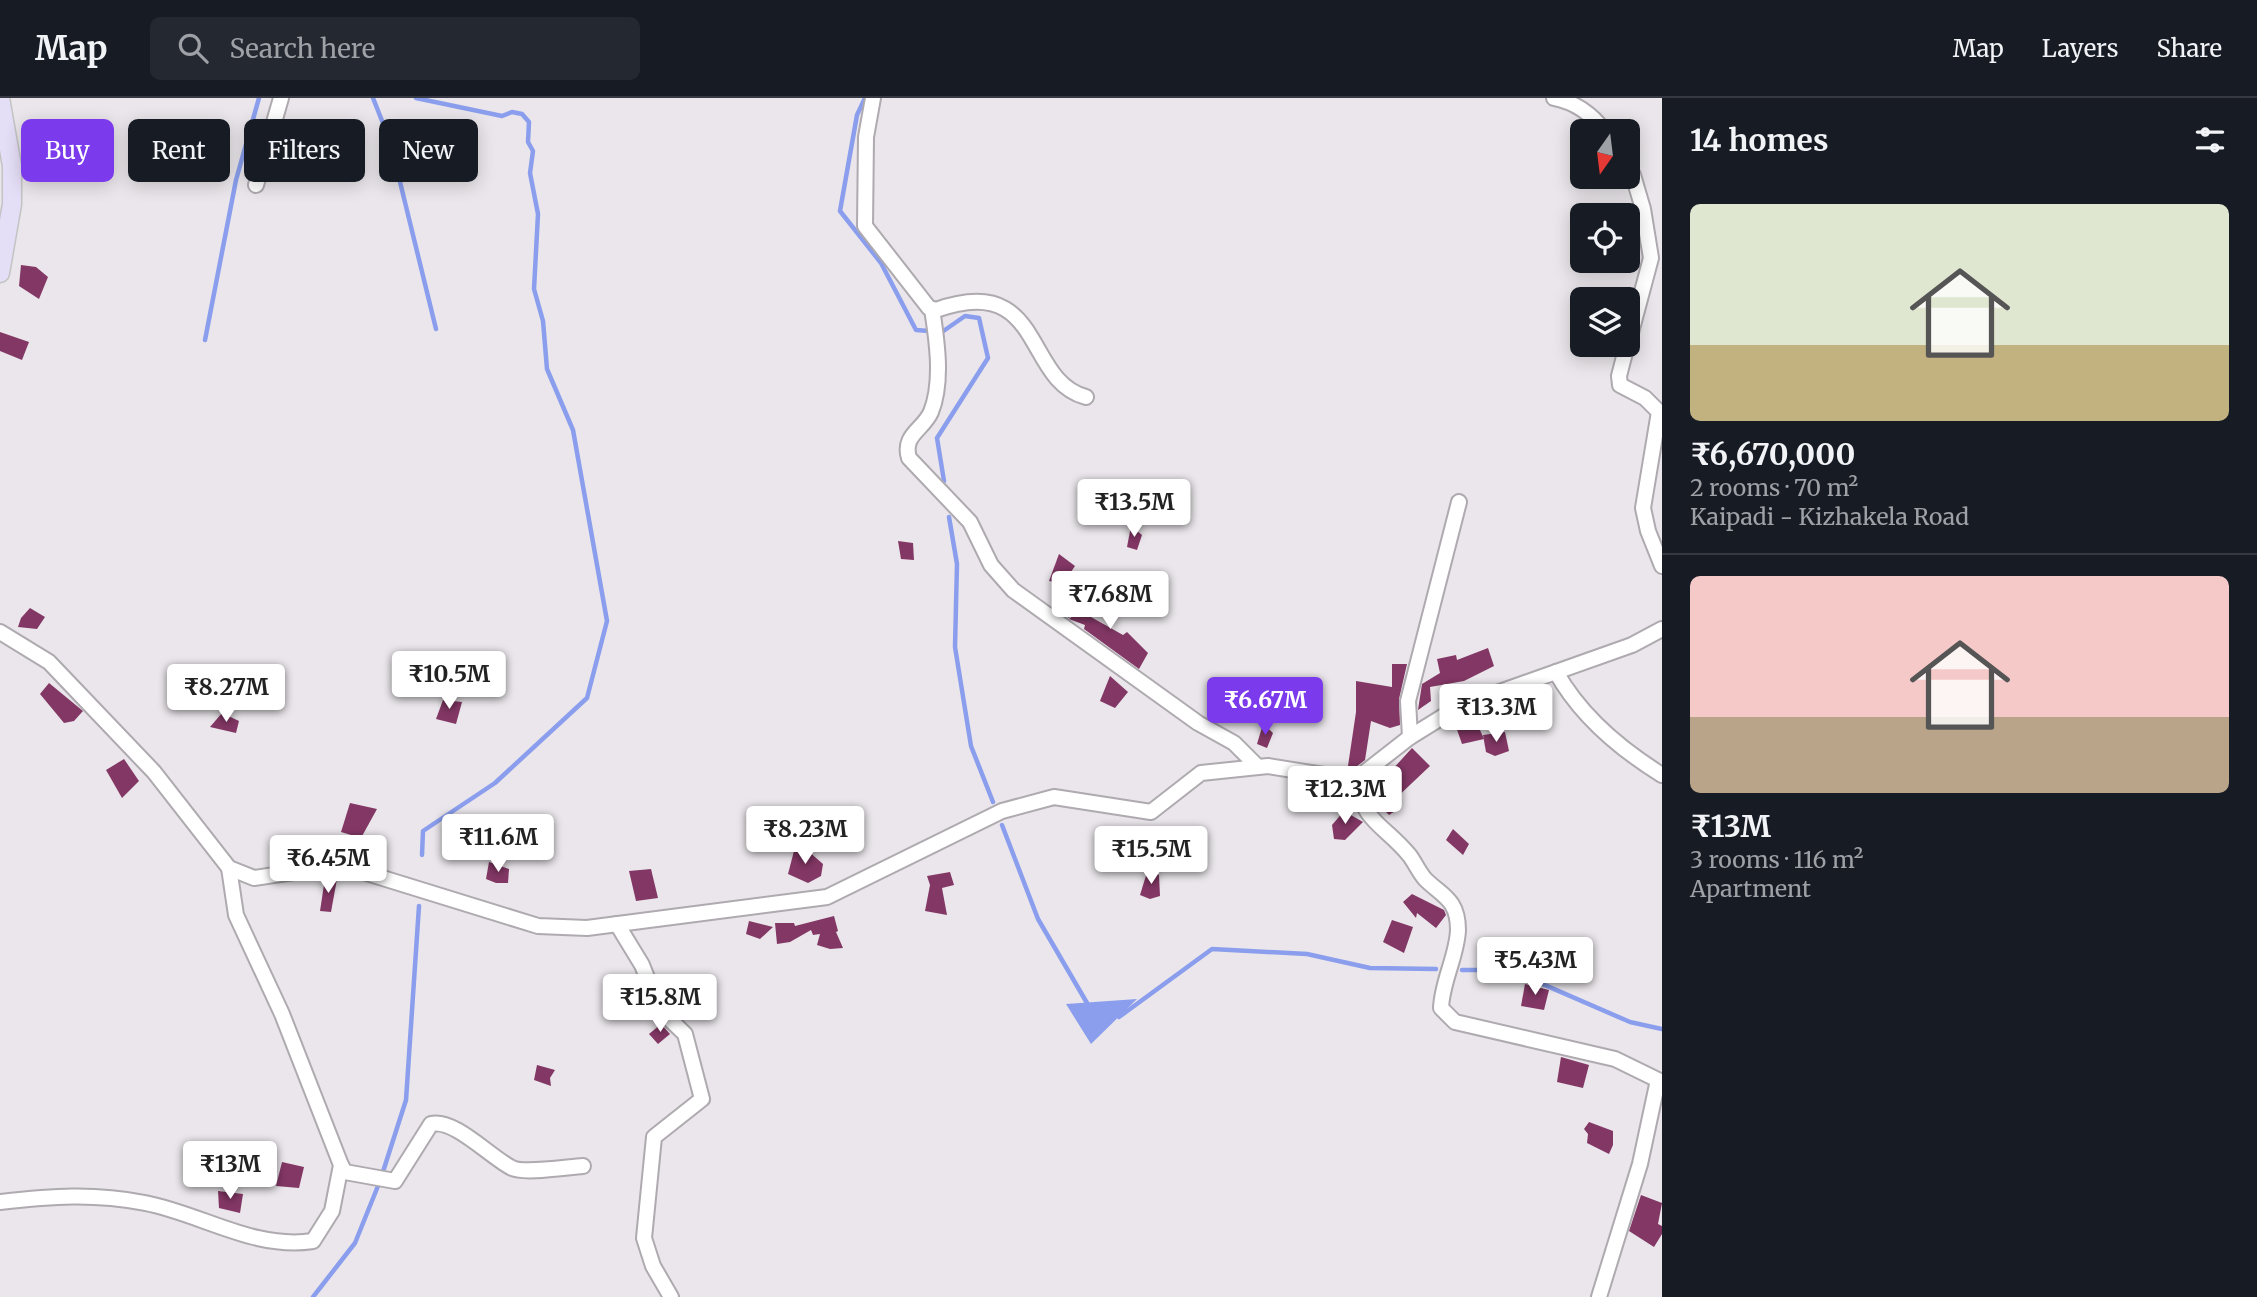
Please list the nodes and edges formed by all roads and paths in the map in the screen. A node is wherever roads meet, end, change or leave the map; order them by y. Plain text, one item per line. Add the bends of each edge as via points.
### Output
1 (0, 98) edge
2 (281, 98) edge
3 (873, 98) edge
4 (1554, 98) edge
5 (1591, 119) edge
6 (256, 185) dead end
7 (1637, 189) edge
8 (0, 274) edge
9 (1640, 300) edge
10 (928, 305) junction
11 (1625, 357) edge
12 (1086, 397) dead end
13 (1459, 502) dead end
14 (1662, 566) edge
15 (1662, 629) edge
16 (0, 632) edge
17 (1556, 672) junction
18 (1410, 737) junction
19 (1258, 767) junction
20 (1662, 775) edge
21 (1355, 780) junction
22 (229, 868) junction
23 (617, 924) junction
24 (341, 1165) junction
25 (583, 1166) dead end
26 (0, 1202) edge
27 (671, 1297) edge
28 (1600, 1297) edge

1 - 8 main road via 12,166 12,204
2 - 6 street
3 - 10 street via 865,162 865,226
4 - 5 street via 1568,100
7 - 9 street via 1651,258
10 - 12 street via 981,302 1007,309 1027,330 1058,381 1073,394
10 - 19 street via 937,353 936,388 930,413 908,441 909,458 970,522 991,565 1013,590 1198,723 1234,743
11 - 14 street via 1620,385 1645,398 1658,412 1643,508
13 - 18 street via 1408,701
15 - 17 street via 1632,645
16 - 22 street via 49,662 154,772
17 - 18 street via 1470,701
17 - 20 street via 1572,699 1633,757
18 - 21 street
19 - 21 street
19 - 23 street via 1201,773 1151,812 1054,797 1002,811 827,897
21 - 28 street via 1360,804 1380,829 1409,855 1424,878 1449,897 1458,929 1442,986 1441,1008 1455,1022 1615,1059 1658,1080 1640,1164
22 - 23 street via 254,878 320,868 360,871 538,926
22 - 24 street via 236,915 282,1014
23 - 27 street via 642,965 660,1010 685,1034 702,1099 654,1137 644,1238
24 - 25 street via 345,1172 395,1181 431,1124 438,1122 514,1169
24 - 26 street via 332,1211 313,1241 294,1244 235,1232 147,1203 72,1194

